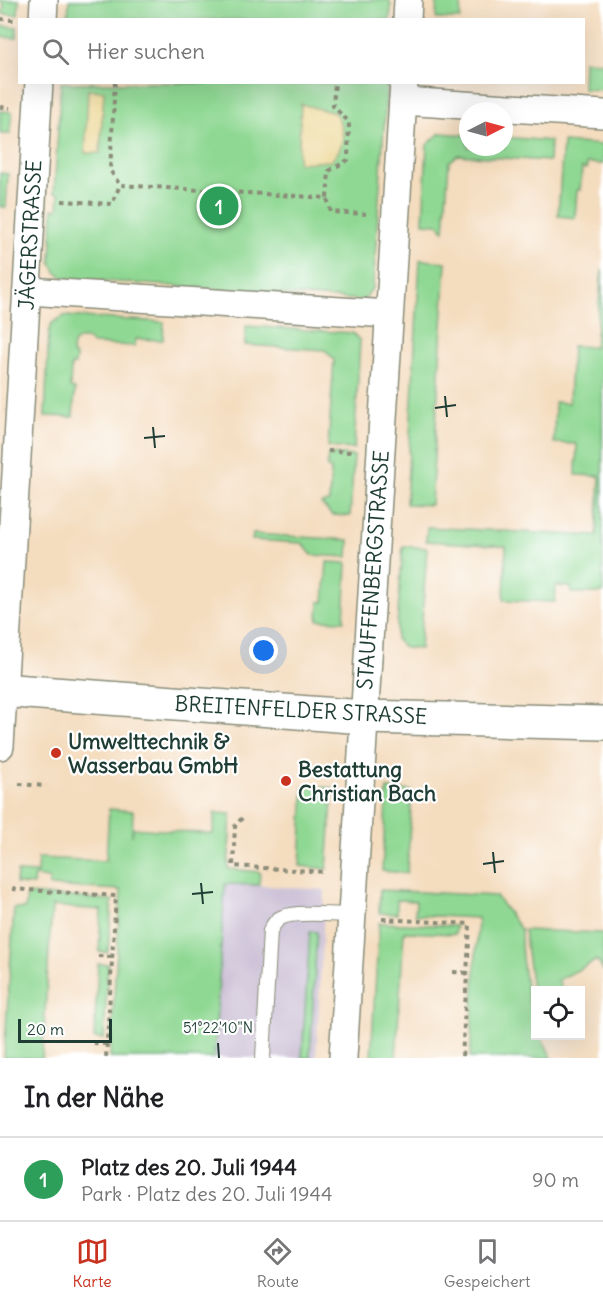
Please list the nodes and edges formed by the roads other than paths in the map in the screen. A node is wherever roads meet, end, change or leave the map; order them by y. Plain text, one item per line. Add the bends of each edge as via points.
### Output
1 (44, 0) edge
2 (408, 0) edge
3 (43, 18) edge
4 (407, 18) edge
5 (39, 84) edge
6 (403, 92) edge
7 (603, 114) edge
8 (28, 291) junction
9 (389, 314) junction
10 (2, 691) edge
11 (364, 717) junction
12 (603, 723) edge
13 (0, 746) edge
14 (364, 917) junction
15 (263, 1058) edge
16 (343, 1058) edge

1 - 3 street
2 - 4 street
5 - 8 street, JÄGERSTRASSE
6 - 7 street
6 - 9 street, STAUFFENBERGSTRASSE
8 - 9 street
8 - 10 street, JÄGERSTRASSE
9 - 11 street, STAUFFENBERGSTRASSE
10 - 11 main road, BREITENFELDER STRASSE
10 - 13 street, JÄGERSTRASSE
11 - 12 main road, BREITENFELDER STRASSE
11 - 14 street, STAUFFENBERGSTRASSE
14 - 15 lane via 288,915 276,921 270,931
14 - 16 street, STAUFFENBERGSTRASSE

